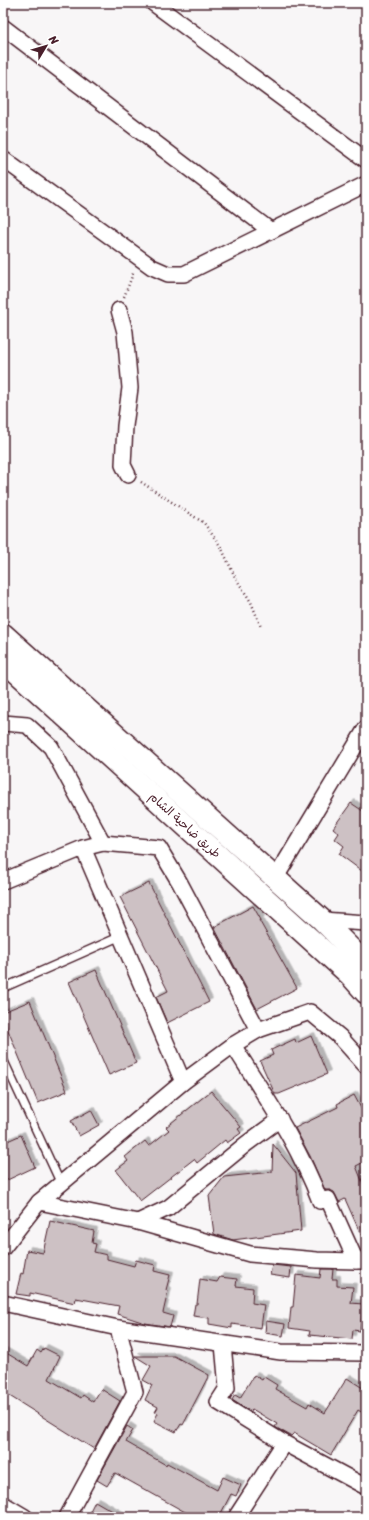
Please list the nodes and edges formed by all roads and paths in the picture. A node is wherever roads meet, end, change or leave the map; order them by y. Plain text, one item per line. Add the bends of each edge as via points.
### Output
1 (153, 3) edge
2 (3, 27) edge
3 (3, 159) edge
4 (366, 160) edge
5 (366, 184) edge
6 (271, 231) junction
7 (119, 310) dead end
8 (128, 475) joint
9 (261, 627) dead end
10 (3, 634) edge
11 (3, 660) edge
12 (3, 722) edge
13 (366, 728) edge
14 (103, 843) junction
15 (83, 848) junction
16 (275, 879) junction
17 (3, 881) edge
18 (322, 920) junction
19 (366, 923) edge
20 (121, 936) junction
21 (366, 964) edge
22 (3, 988) edge
23 (366, 993) edge
24 (258, 1030) junction
25 (233, 1045) junction
26 (3, 1059) edge
27 (366, 1066) edge
28 (183, 1082) junction
29 (280, 1119) junction
30 (61, 1184) junction
31 (40, 1202) junction
32 (138, 1222) junction
33 (3, 1248) edge
34 (361, 1261) edge
35 (3, 1303) edge
36 (118, 1328) junction
37 (223, 1344) junction
38 (366, 1352) edge
39 (284, 1443) junction
40 (366, 1487) edge
41 (3, 1504) edge
42 (25, 1517) edge
43 (67, 1517) edge
44 (236, 1517) edge

1 - 4 street
2 - 6 street
3 - 6 street via 152,267 168,274 184,274
5 - 6 street
7 - 8 street via 125,332 130,388 123,465
8 - 9 path via 204,523 221,547 235,577 251,602
10 - 16 main road, طريق ضاحية الشام
11 - 23 main road, طريق ضاحية الشام via 350,975
12 - 14 street via 27,725 51,747
13 - 16 street
14 - 15 street
14 - 24 street via 159,848
15 - 17 street
15 - 20 street
16 - 18 main road, طريق ضاحية الشام
18 - 19 street
18 - 21 main road, طريق ضاحية الشام
20 - 22 lane
20 - 28 street
24 - 25 street
24 - 27 street via 310,1012 340,1037
25 - 28 street
25 - 29 street
26 - 30 lane
28 - 30 street
29 - 32 street via 168,1208
29 - 34 street via 313,1180 320,1201 328,1199
30 - 31 street
31 - 32 street
31 - 33 street
32 - 34 street via 250,1254
35 - 36 street
36 - 37 street
36 - 43 street via 135,1392
37 - 38 street via 281,1352
37 - 39 street via 227,1388 218,1402
39 - 40 street
39 - 44 street
41 - 42 street

